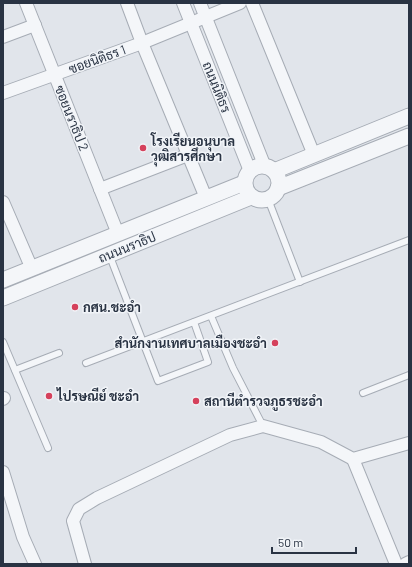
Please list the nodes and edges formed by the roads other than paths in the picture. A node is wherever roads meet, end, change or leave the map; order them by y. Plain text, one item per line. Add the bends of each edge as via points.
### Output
1 (26, 3) edge
2 (127, 3) edge
3 (183, 3) edge
4 (200, 3) edge
5 (240, 3) edge
6 (252, 3) edge
7 (206, 17) junction
8 (191, 23) junction
9 (35, 25) junction
10 (3, 38) edge
11 (142, 43) junction
12 (54, 75) junction
13 (3, 93) edge
14 (405, 118) edge
15 (408, 138) edge
16 (188, 155) junction
17 (314, 155) junction
18 (270, 169) junction
19 (247, 177) junction
20 (278, 188) junction
21 (100, 189) junction
22 (251, 197) junction
23 (206, 198) junction
24 (268, 199) junction
25 (3, 202) edge
26 (118, 234) junction
27 (104, 240) junction
28 (409, 240) edge
29 (109, 254) junction
30 (32, 269) junction
31 (4, 280) edge
32 (300, 282) junction
33 (7, 296) edge
34 (211, 316) junction
35 (194, 322) junction
36 (143, 341) junction
37 (3, 342) edge
38 (59, 353) dead end
39 (86, 363) dead end
40 (15, 370) junction
41 (409, 375) edge
42 (363, 393) dead end
43 (263, 426) junction
44 (409, 443) edge
45 (48, 448) dead end
46 (353, 459) junction
47 (3, 472) edge
48 (409, 562) edge
49 (35, 564) edge
50 (85, 564) edge
51 (396, 564) edge
52 (405, 564) edge

1 - 9 street, ซอยนราธิป 2
2 - 11 street
3 - 8 street, ถนนนิติธร
4 - 7 street, ถนนนิติธร
5 - 7 street, ซอยนิติธร 1
6 - 17 street
7 - 8 street, ซอยนิติธร 1
7 - 18 street, ถนนนิติธร
8 - 11 street, ซอยนิติธร 1
8 - 19 street, ถนนนิติธร
9 - 10 street
9 - 12 street, ซอยนราธิป 2
11 - 12 street, ซอยนิติธร 1
11 - 16 street
12 - 13 street, ซอยนิติธร 1
12 - 21 street, ซอยนราธิป 2
14 - 15 street
14 - 17 street
15 - 20 street
16 - 21 street
16 - 23 street
17 - 18 street
18 - 19 street via 257,166
18 - 20 street via 277,174
19 - 22 street via 246,190
19 - 23 street, ถนนนราธิป
20 - 24 street
21 - 26 street, ซอยนราธิป 2
22 - 24 street via 259,201
22 - 29 street, ถนนนราธิป
23 - 26 street, ถนนนราธิป
24 - 32 lane
25 - 30 street
26 - 27 street, ถนนนราธิป
27 - 29 street
27 - 30 street, ถนนนราธิป
28 - 32 lane
29 - 33 street, ถนนนราธิป
29 - 36 lane
30 - 31 street, ถนนนราธิป
31 - 33 street
32 - 34 lane
34 - 35 lane
34 - 43 lane via 233,368
35 - 36 lane
35 - 36 lane via 208,362 180,373 158,381
36 - 39 lane
37 - 40 lane
38 - 40 lane
40 - 45 lane
41 - 42 lane
43 - 46 street via 321,442
43 - 50 street via 230,435 96,498 79,509 73,521
44 - 46 street
46 - 51 street
47 - 49 street via 23,537
48 - 52 street

